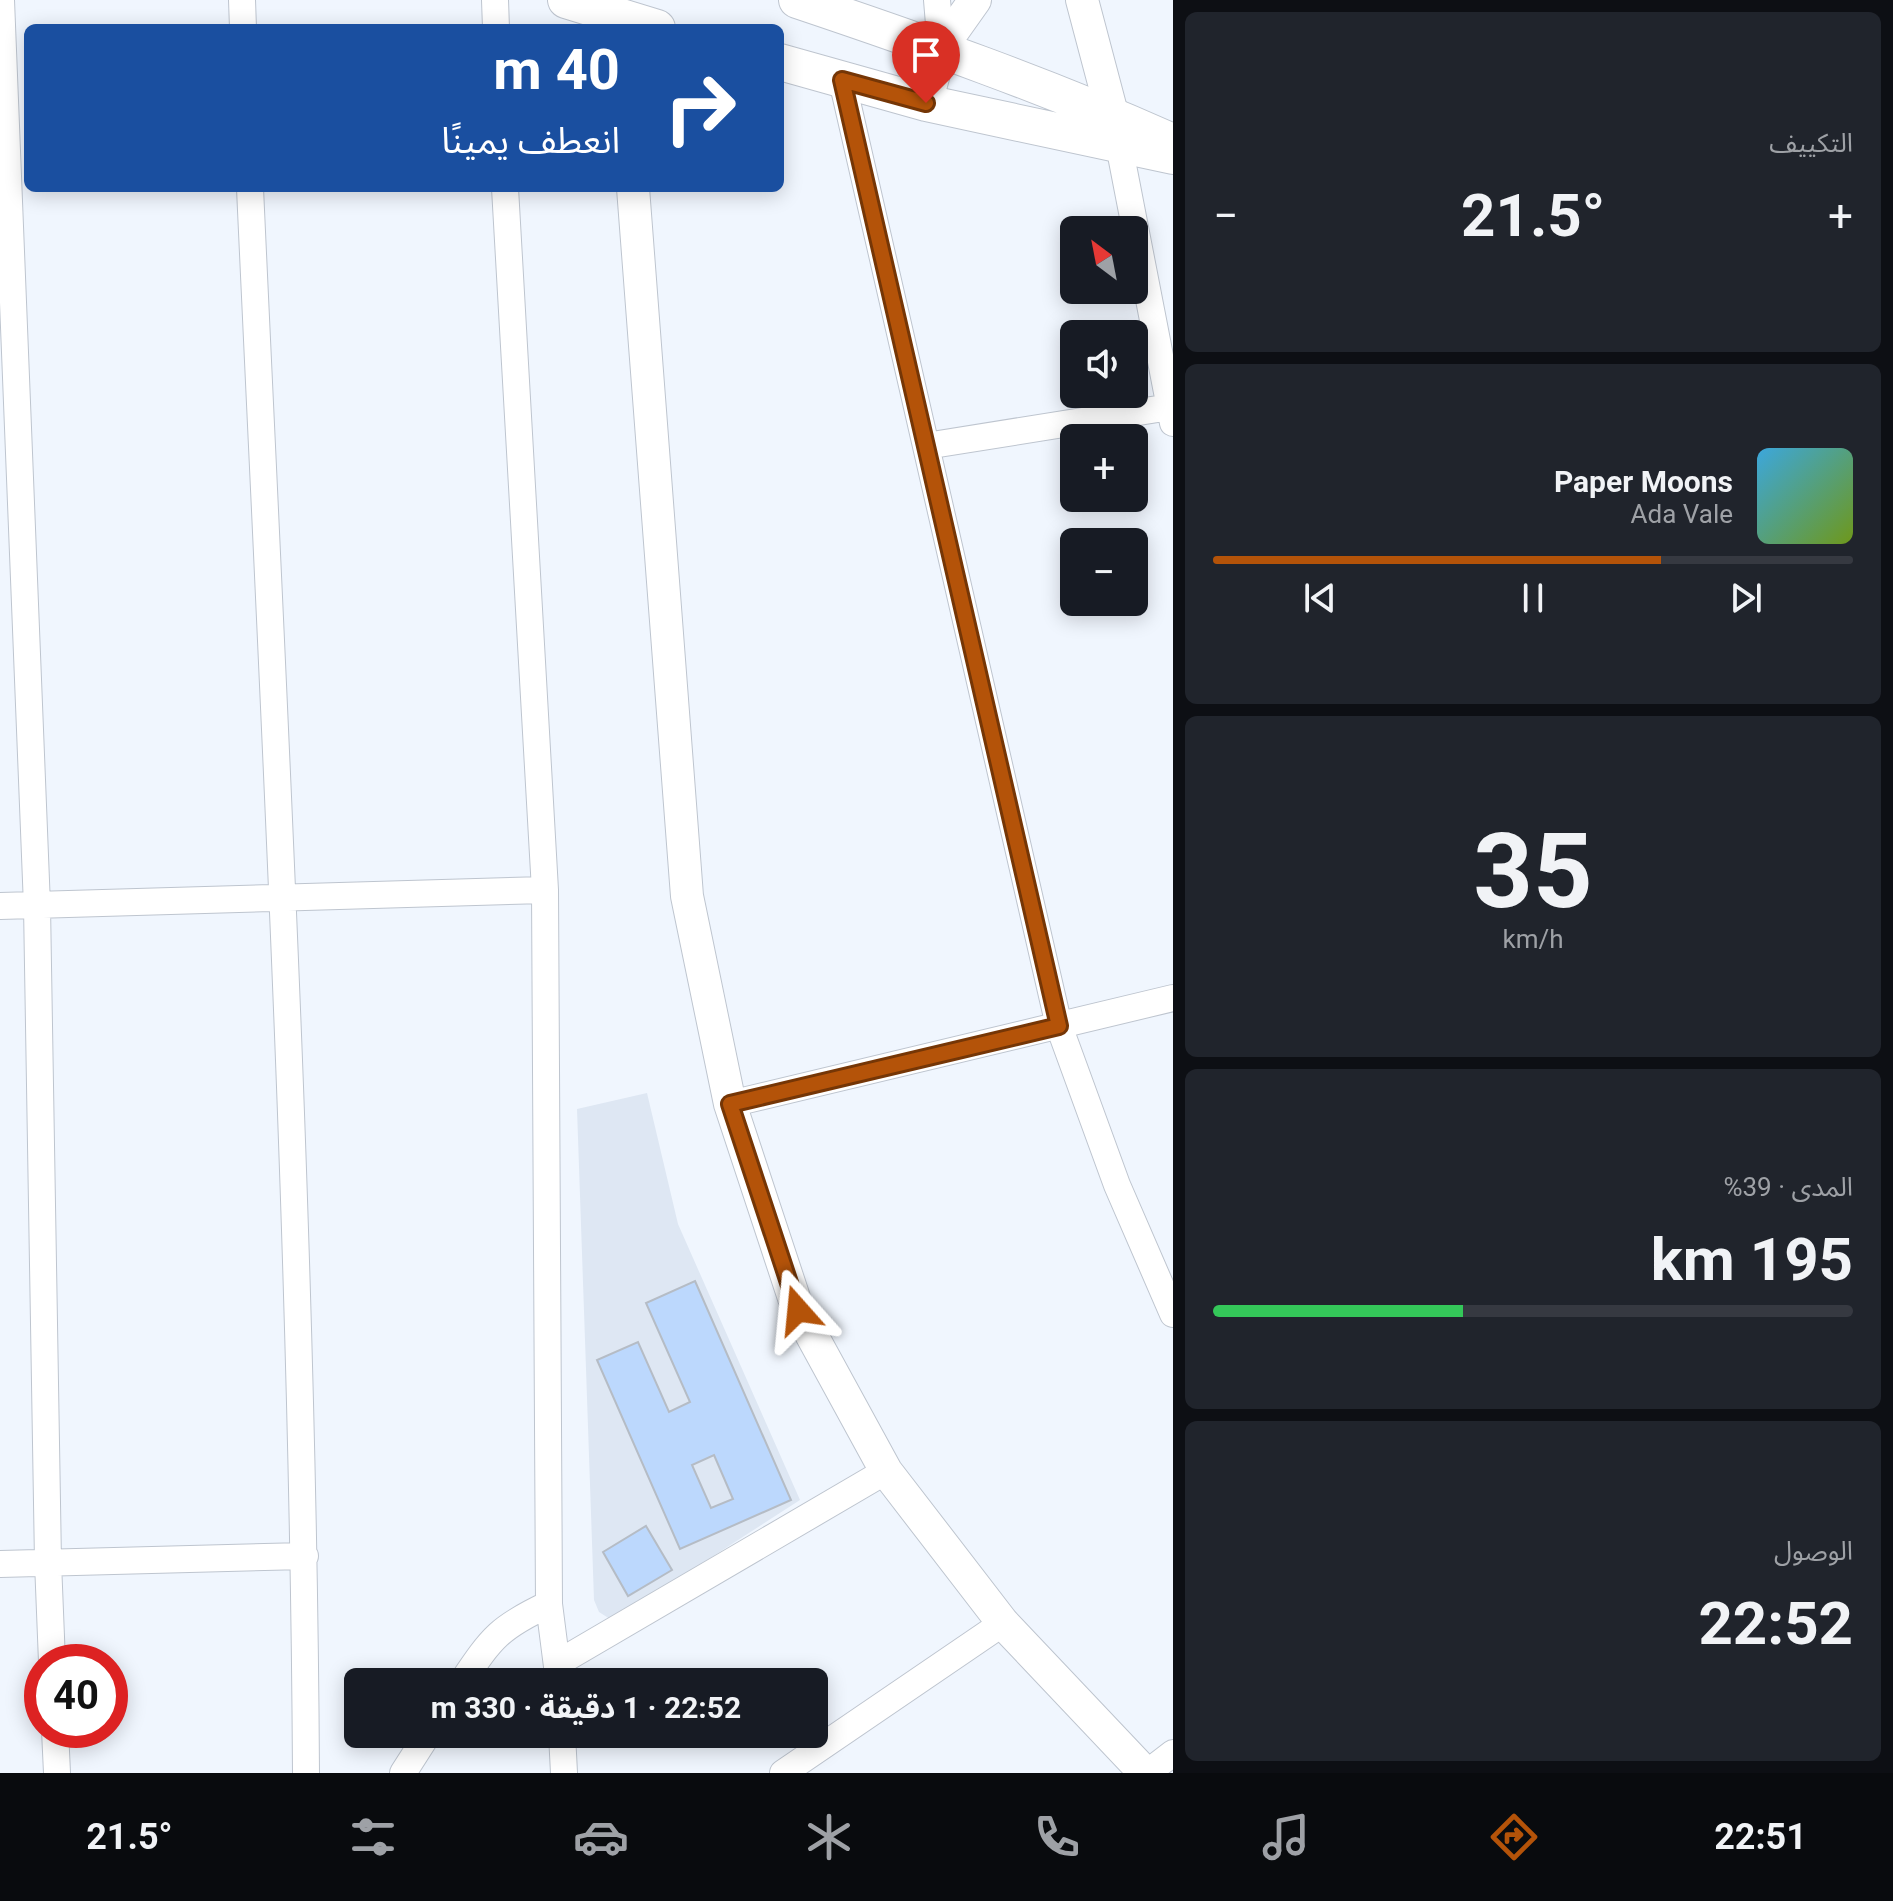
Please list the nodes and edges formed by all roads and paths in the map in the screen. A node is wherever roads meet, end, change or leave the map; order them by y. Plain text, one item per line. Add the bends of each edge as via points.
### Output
1 (1, 0) edge
2 (242, 0) edge
3 (495, 0) edge
4 (566, 0) edge
5 (797, 0) edge
6 (937, 0) edge
7 (975, 0) edge
8 (1082, 0) edge
9 (621, 23) edge
10 (243, 24) edge
11 (496, 24) edge
12 (941, 48) junction
13 (784, 63) edge
14 (842, 80) junction
15 (926, 103) junction
16 (1117, 130) junction
17 (1173, 143) edge
18 (1173, 156) edge
19 (250, 192) edge
20 (505, 192) edge
21 (633, 192) edge
22 (1172, 415) edge
23 (926, 446) junction
24 (545, 890) junction
25 (282, 898) junction
26 (0, 906) edge
27 (37, 906) junction
28 (1173, 998) edge
29 (1059, 1026) junction
30 (730, 1104) junction
31 (1173, 1314) edge
32 (886, 1471) junction
33 (305, 1556) junction
34 (48, 1562) junction
35 (0, 1564) edge
36 (549, 1604) junction
37 (1003, 1623) junction
38 (51, 1644) edge
39 (471, 1668) edge
40 (557, 1668) edge
41 (565, 1668) edge
42 (56, 1748) edge
43 (419, 1748) edge
44 (563, 1748) edge
45 (1173, 1753) edge
46 (57, 1773) edge
47 (306, 1773) edge
48 (403, 1773) edge
49 (564, 1773) edge
50 (783, 1773) edge
51 (1146, 1773) edge

1 - 27 street
2 - 10 street
3 - 11 street
4 - 9 main road
5 - 12 main road
6 - 12 street
7 - 12 street
8 - 16 street
12 - 15 street
12 - 16 main road
13 - 14 main road
14 - 15 main road
14 - 23 street
15 - 16 main road
16 - 17 main road
16 - 18 main road
16 - 22 street
19 - 25 street
20 - 24 street
21 - 30 street via 687,896
22 - 23 street
23 - 29 street
24 - 25 street
24 - 36 street
25 - 27 street
25 - 33 street
26 - 27 street
27 - 34 street
28 - 29 street
29 - 30 street
29 - 31 street via 1117,1185
30 - 32 street via 798,1310
32 - 37 street
32 - 41 street
33 - 34 street
33 - 47 street
34 - 35 street
34 - 38 street
36 - 39 street via 515,1620 489,1642
36 - 40 street
37 - 50 street
37 - 51 street
42 - 46 street
43 - 48 street
44 - 49 street
45 - 51 street

